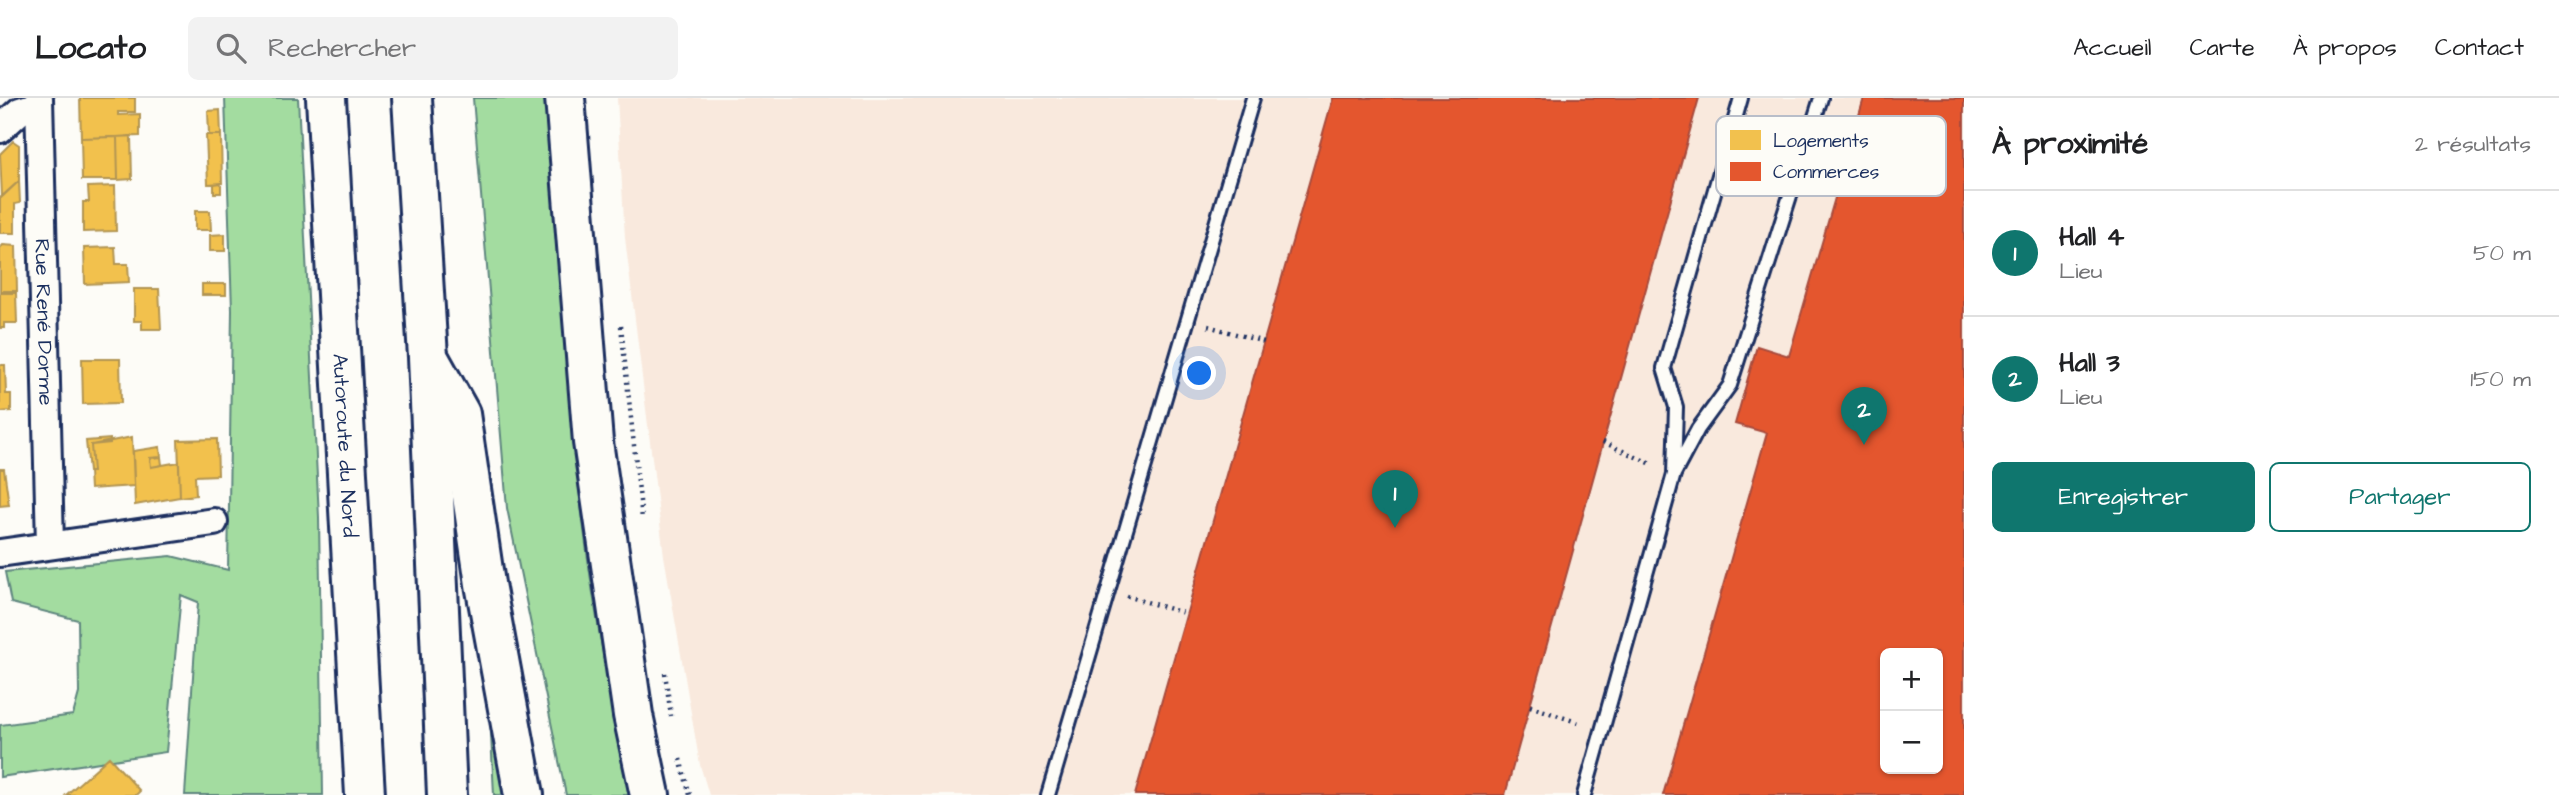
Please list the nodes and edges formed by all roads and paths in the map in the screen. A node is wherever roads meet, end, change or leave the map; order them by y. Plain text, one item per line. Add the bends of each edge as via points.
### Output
1 (326, 98) edge
2 (412, 98) edge
3 (565, 98) edge
4 (1253, 98) edge
5 (1741, 98) edge
6 (1821, 98) edge
7 (39, 102) edge
8 (1736, 116) edge
9 (1815, 116) edge
10 (0, 129) edge
11 (1716, 186) edge
12 (1790, 196) edge
13 (620, 314) dead end
14 (1187, 319) junction
15 (1264, 342) dead end
16 (428, 357) junction
17 (1603, 442) dead end
18 (1674, 474) junction
19 (214, 522) dead end
20 (643, 529) dead end
21 (50, 545) junction
22 (0, 553) edge
23 (1108, 590) junction
24 (1187, 614) dead end
25 (663, 659) dead end
26 (1530, 706) dead end
27 (672, 724) dead end
28 (1602, 731) junction
29 (677, 749) dead end
30 (365, 795) edge
31 (447, 795) edge
32 (524, 795) edge
33 (650, 795) edge
34 (690, 795) edge
35 (1048, 795) edge
36 (1584, 795) edge

1 - 30 main road, Autoroute du Nord
2 - 16 main road
3 - 33 main road via 593,442 633,715
4 - 14 lane
5 - 8 lane
6 - 9 lane
7 - 10 street
7 - 21 street, Rue René Dorme
11 - 18 lane via 1664,368 1676,407
12 - 18 lane via 1730,385 1698,429
13 - 20 path
14 - 15 path
14 - 23 lane
16 - 31 main road
16 - 32 main road via 460,414 485,584
17 - 18 path
18 - 28 lane
19 - 21 street
21 - 22 street
23 - 24 path
23 - 35 lane
25 - 27 path
26 - 28 path
28 - 36 lane
29 - 34 path

